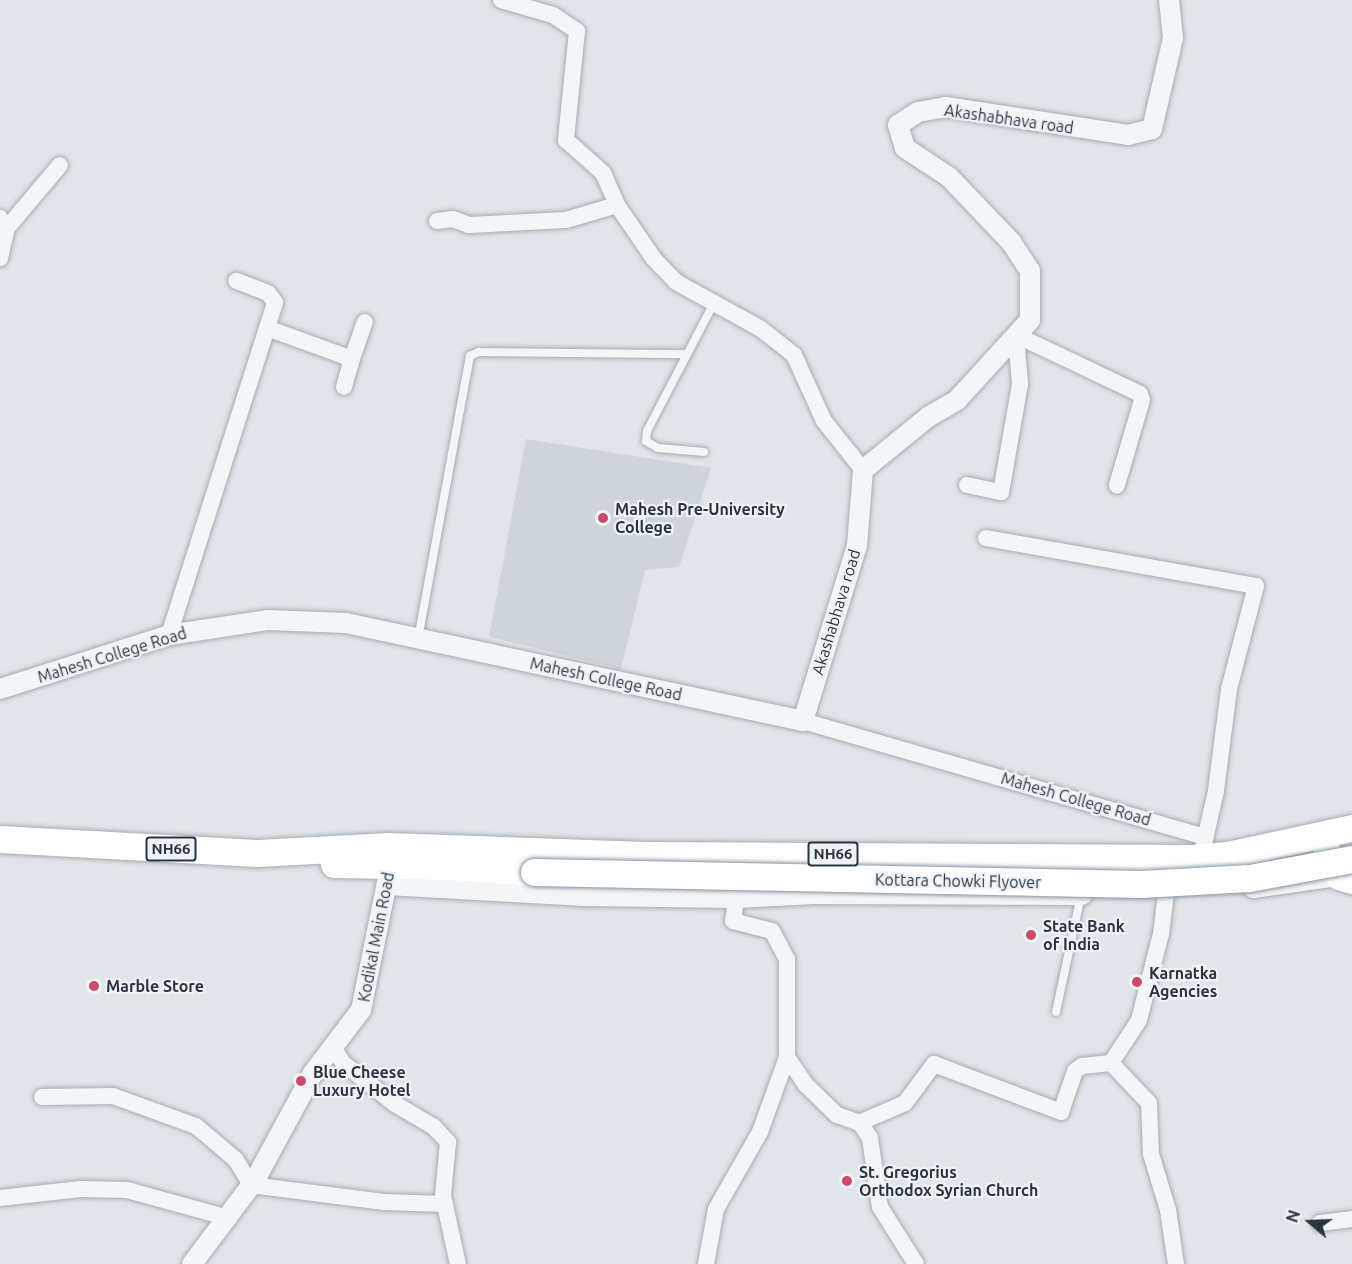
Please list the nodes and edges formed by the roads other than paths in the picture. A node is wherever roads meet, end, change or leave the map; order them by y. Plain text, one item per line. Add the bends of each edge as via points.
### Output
1 (501, 0) edge
2 (1169, 0) edge
3 (60, 165) dead end
4 (617, 205) junction
5 (437, 221) dead end
6 (3, 223) edge
7 (0, 258) edge
8 (236, 281) dead end
9 (714, 303) junction
10 (365, 322) dead end
11 (267, 328) junction
12 (1016, 335) junction
13 (687, 354) junction
14 (352, 359) junction
15 (344, 387) dead end
16 (704, 452) dead end
17 (863, 470) junction
18 (1117, 484) dead end
19 (967, 485) dead end
20 (986, 538) dead end
21 (169, 635) junction
22 (418, 639) junction
23 (0, 689) edge
24 (803, 721) junction
25 (1343, 833) edge
26 (0, 839) edge
27 (1204, 847) junction
28 (0, 856) edge
29 (389, 865) junction
30 (1349, 873) edge
31 (1166, 893) junction
32 (1081, 895) junction
33 (736, 898) junction
34 (1056, 1012) dead end
35 (334, 1049) junction
36 (787, 1057) junction
37 (1111, 1063) junction
38 (42, 1097) dead end
39 (859, 1123) junction
40 (251, 1185) junction
41 (0, 1198) edge
42 (445, 1204) junction
43 (229, 1218) junction
44 (1352, 1219) edge
45 (1320, 1222) dead end
46 (192, 1264) edge
47 (458, 1264) edge
48 (706, 1264) edge
49 (916, 1264) edge
50 (1176, 1264) edge

1 - 4 street via 553,15 577,31 567,140 603,174
2 - 12 street, Akashabhava road via 1173,38 1152,129 1128,135 946,107 918,112 898,125 905,148 949,177 1012,243 1030,271 1030,320
3 - 6 street
4 - 5 street via 566,220 469,225 453,219
4 - 9 street via 666,273
6 - 7 street
8 - 11 street via 273,297
9 - 13 lane
9 - 17 street via 761,329 794,354 824,421
10 - 14 street
11 - 14 street
11 - 21 street
12 - 17 street, Akashabhava road via 957,400 928,417
12 - 18 street via 1140,394 1142,400
12 - 19 street via 1020,384 1001,492
13 - 16 lane via 647,431 646,441 658,448
13 - 22 lane via 479,352 470,356
14 - 15 street
17 - 24 street, Akashabhava road via 857,546
20 - 27 street via 1256,586 1229,689 1216,791
21 - 22 street, Mahesh College Road via 267,620 346,623
21 - 23 street, Mahesh College Road
22 - 24 street, Mahesh College Road
24 - 27 street, Mahesh College Road
25 - 27 highway, NH66
25 - 30 main road
26 - 29 highway, NH66 via 257,853
27 - 29 highway, NH66 via 652,855
28 - 29 highway, NH66 via 243,866
29 - 30 highway, Kottara Chowki Flyover / NH66, bridge via 534,872 1141,884
29 - 33 street via 585,896
29 - 35 street, Kodikal Main Road via 362,1010
30 - 31 street via 1272,887
31 - 32 street
31 - 37 street via 1161,934 1139,1020
32 - 33 street via 814,894
32 - 34 lane
33 - 36 street via 733,921 772,931 787,959
35 - 40 street, Kodikal Main Road via 313,1074
35 - 42 street via 343,1063 395,1104 434,1127 448,1142
36 - 39 street via 806,1085 837,1115
36 - 48 street via 760,1132 716,1209
37 - 39 street via 1082,1066 1075,1071 1061,1112 934,1064 905,1103
37 - 50 street via 1149,1103 1151,1154 1168,1210
38 - 40 street via 113,1096 186,1122 236,1160
39 - 49 street via 870,1138 880,1207
40 - 42 street via 384,1202
40 - 43 street, Kodikal Main Road
41 - 43 street via 80,1189 127,1190
42 - 47 street
43 - 46 street, Kodikal Main Road
44 - 45 street

